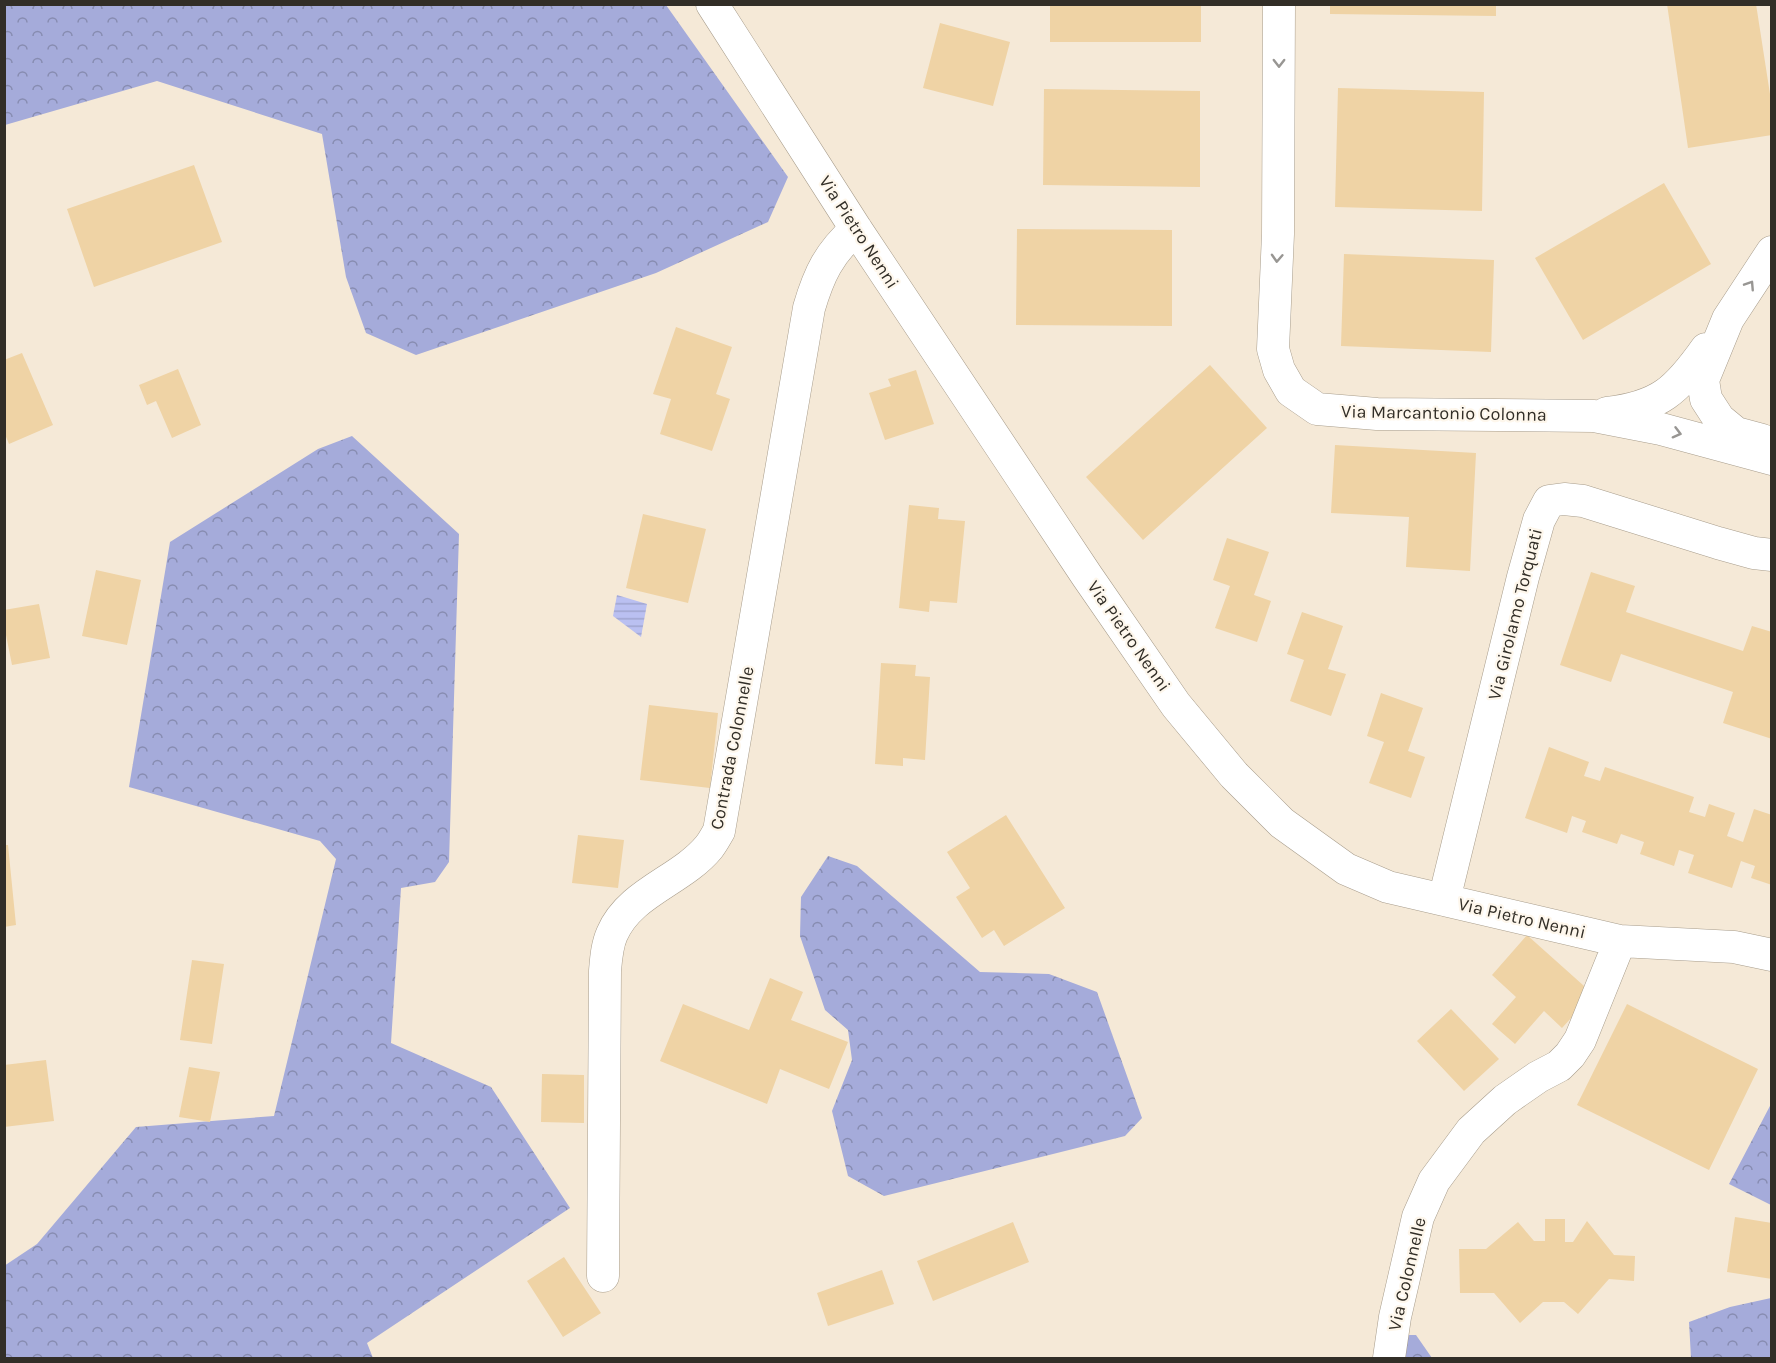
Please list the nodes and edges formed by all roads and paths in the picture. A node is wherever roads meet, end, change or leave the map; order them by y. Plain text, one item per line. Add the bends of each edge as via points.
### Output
1 (712, 4) edge
2 (1279, 4) edge
3 (856, 229) junction
4 (1772, 252) edge
5 (1728, 319) junction
6 (1586, 415) junction
7 (1772, 443) edge
8 (1772, 459) edge
9 (1766, 552) edge
10 (1444, 900) junction
11 (1620, 940) junction
12 (1772, 955) edge
13 (603, 1276) dead end
14 (1389, 1359) edge

1 - 3 street, Via Pietro Nenni
2 -> 6 street, Via Marcantonio Colonna via 1273,349 1291,391 1317,409
3 - 10 street, Via Pietro Nenni via 1106,604 1176,705 1234,775 1282,823 1346,869 1388,887
3 - 13 street, Contrada Colonnelle via 832,254 809,308 719,831 697,859 633,906 611,935 605,971
5 -> 4 street
5 - 6 street via 1686,378 1668,394 1634,410
5 - 7 street via 1702,380 1706,399 1719,419 1736,433
6 -> 8 street, Via Marcantonio Colonna via 1661,429
9 - 10 street, Via Girolamo Torquati via 1583,501 1549,501 1539,520 1523,577
10 - 11 street, Via Pietro Nenni
11 - 12 street, Via Pietro Nenni via 1734,946
11 - 14 street, Via Colonnelle via 1580,1040 1570,1055 1505,1100 1471,1131 1434,1181 1418,1217

